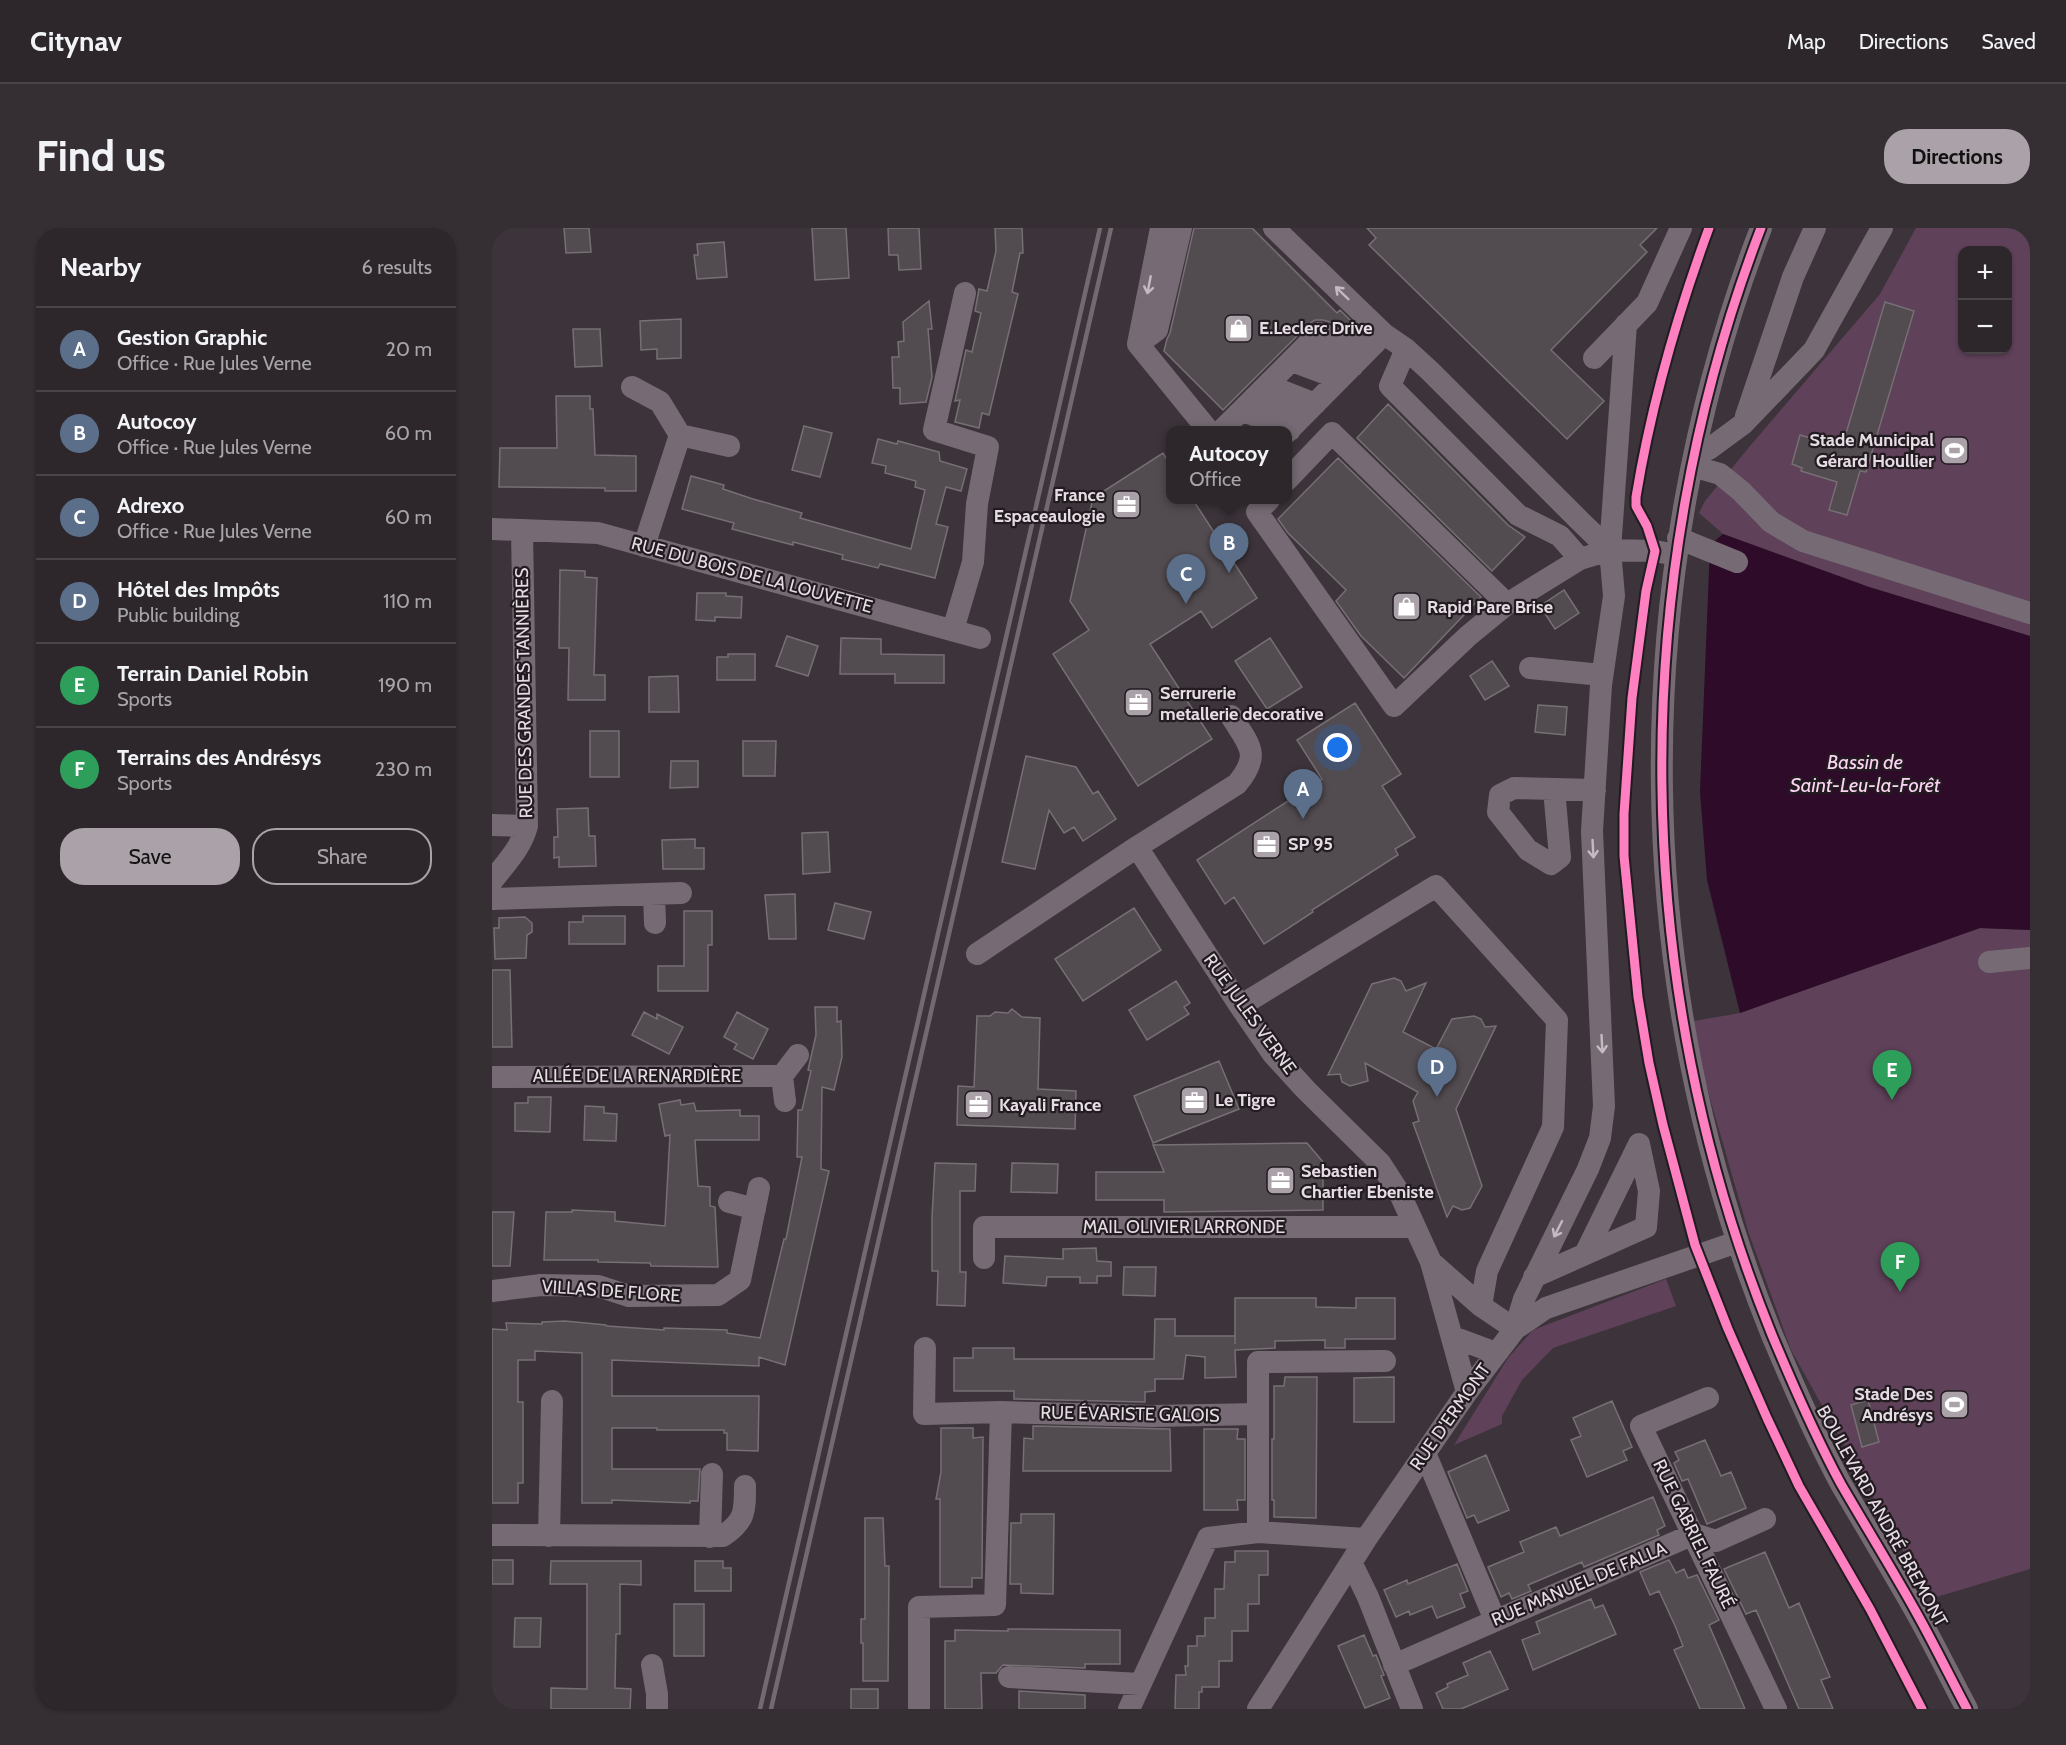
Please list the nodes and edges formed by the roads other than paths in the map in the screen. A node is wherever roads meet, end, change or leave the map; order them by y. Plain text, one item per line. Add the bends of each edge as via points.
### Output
1 (1161, 228) edge
2 (1181, 228) edge
3 (1274, 228) edge
4 (1682, 228) edge
5 (1761, 228) edge
6 (1815, 228) edge
7 (1882, 228) edge
8 (965, 293) dead end
9 (1626, 324) junction
10 (1376, 341) junction
11 (1138, 344) junction
12 (1406, 349) junction
13 (1594, 358) dead end
14 (1273, 379) junction
15 (632, 387) dead end
16 (1316, 403) edge
17 (1743, 424) junction
18 (1205, 426) edge
19 (1226, 426) edge
20 (680, 435) junction
21 (729, 446) dead end
22 (1693, 459) junction
23 (1292, 475) edge
24 (1265, 504) edge
25 (492, 529) edge
26 (522, 530) junction
27 (644, 546) junction
28 (1677, 547) junction
29 (1610, 550) junction
30 (1580, 559) junction
31 (1737, 562) dead end
32 (1507, 604) junction
33 (2030, 613) edge
34 (953, 630) junction
35 (980, 638) dead end
36 (1530, 668) dead end
37 (1602, 675) junction
38 (1231, 716) dead end
39 (1554, 789) dead end
40 (1595, 790) junction
41 (492, 825) edge
42 (527, 826) junction
43 (1137, 847) junction
44 (492, 881) edge
45 (681, 893) dead end
46 (654, 894) junction
47 (492, 899) edge
48 (655, 923) dead end
49 (977, 954) dead end
50 (2030, 958) edge
51 (1989, 962) dead end
52 (1240, 1006) junction
53 (798, 1055) dead end
54 (782, 1076) junction
55 (492, 1077) edge
56 (785, 1101) dead end
57 (729, 1202) dead end
58 (1415, 1227) junction
59 (1737, 1242) junction
60 (1585, 1254) dead end
61 (984, 1258) dead end
62 (1431, 1262) junction
63 (1534, 1277) junction
64 (492, 1291) edge
65 (1480, 1306) junction
66 (1515, 1329) junction
67 (1453, 1337) junction
68 (925, 1348) dead end
69 (1496, 1353) junction
70 (1385, 1361) dead end
71 (1467, 1392) junction
72 (1708, 1398) dead end
73 (552, 1401) dead end
74 (1001, 1412) junction
75 (1258, 1414) junction
76 (1425, 1453) junction
77 (712, 1474) dead end
78 (745, 1486) dead end
79 (1765, 1519) dead end
80 (1258, 1532) junction
81 (1694, 1534) junction
82 (492, 1535) edge
83 (549, 1536) junction
84 (710, 1537) junction
85 (1366, 1539) junction
86 (1352, 1564) junction
87 (1495, 1620) junction
88 (1943, 1663) junction
89 (652, 1665) dead end
90 (1394, 1665) junction
91 (1009, 1677) dead end
92 (1140, 1684) junction
93 (657, 1709) edge
94 (919, 1709) edge
95 (1129, 1709) edge
96 (1258, 1709) edge
97 (1412, 1709) edge
98 (1776, 1709) edge
99 (1959, 1709) edge
100 (1967, 1709) edge

1 -> 11 street
2 - 11 street via 1157,330
10 -> 3 street
4 - 9 street via 1647,303
5 - 22 street, BOULEVARD ANDRÉ BREMONT via 1728,323
6 - 17 street via 1793,277
7 - 17 street via 1814,350
8 - 34 street via 934,430 988,447 977,504 973,562
9 - 13 street
9 - 29 street
10 - 12 street
10 - 14 street via 1319,333
10 - 16 street
11 - 18 street
12 - 29 street
12 - 30 street via 1389,386 1518,514 1560,536
14 - 16 street
14 - 16 street
14 - 16 street
14 - 19 street
15 - 20 street via 660,402
17 - 22 street
20 - 21 street
20 - 27 street
22 - 28 street, BOULEVARD ANDRÉ BREMONT
22 - 33 street via 1741,491 1771,522 1803,541
23 - 32 street via 1332,433
24 - 32 street via 1257,512 1394,706
25 - 26 street, RUE DU BOIS DE LA LOUVETTE
26 - 27 street, RUE DU BOIS DE LA LOUVETTE via 598,533
26 - 42 street, RUE DES GRANDES TANNIÈRES
27 - 34 street, RUE DU BOIS DE LA LOUVETTE
28 - 29 street via 1655,551
28 - 31 street
28 - 59 street, BOULEVARD ANDRÉ BREMONT via 1662,725 1666,897 1690,1063
29 - 30 street
29 - 37 street via 1614,596
30 - 32 street
34 - 35 street, RUE DU BOIS DE LA LOUVETTE
36 - 37 street
37 - 40 street
38 - 43 street via 1250,746 1248,771 1237,784
39 - 40 street
40 -> 63 street via 1592,831 1604,1106 1600,1138
41 - 42 street
42 - 44 street, RUE DES GRANDES TANNIÈRES via 517,849
43 - 49 street
43 - 52 street, RUE JULES VERNE
45 - 46 street
46 - 47 street
46 - 48 street
50 - 51 street
52 - 58 street, RUE JULES VERNE via 1273,1054 1380,1163
52 - 65 street via 1436,886 1557,1020 1553,1127 1487,1271
53 - 54 street
54 - 55 street, ALLÉE DE LA RENARDIÈRE
54 - 56 street
57 - 64 street, VILLAS DE FLORE via 757,1199 740,1280 718,1296 629,1296 598,1286 564,1285
58 - 61 street, MAIL OLIVIER LARRONDE via 984,1227
58 - 62 street, RUE JULES VERNE
59 - 66 street, RUE D'ERMONT via 1546,1308
59 - 88 street, BOULEVARD ANDRÉ BREMONT via 1804,1409 1840,1482
60 - 63 street
62 - 65 street, RUE JULES VERNE
62 - 67 street, RUE JULES VERNE
63 - 66 street
65 - 66 street, RUE JULES VERNE
66 - 69 street, RUE D'ERMONT
67 - 69 street
67 - 71 street, RUE JULES VERNE
68 - 74 street, RUE ÉVARISTE GALOIS via 924,1414
69 - 71 street, RUE D'ERMONT
70 - 75 street via 1258,1362
71 - 76 street, RUE D'ERMONT
72 - 81 street, RUE GABRIEL FAURÉ via 1641,1426
73 - 83 street
74 - 75 street, RUE ÉVARISTE GALOIS
74 - 94 street via 995,1605 919,1607
75 - 80 street
76 - 85 street, RUE D'ERMONT
76 - 87 street
77 - 84 street
78 - 84 street via 745,1509 738,1526 723,1536
79 - 81 street via 1716,1541
80 - 85 street
80 - 92 street via 1208,1538
81 - 87 street, RUE MANUEL DE FALLA
81 - 98 street, RUE GABRIEL FAURÉ
82 - 83 street
83 - 84 street
85 - 86 street, RUE D'ERMONT
86 - 90 street
86 - 96 street, RUE D'ERMONT
87 - 90 street, RUE MANUEL DE FALLA
88 - 99 street, BOULEVARD ANDRÉ BREMONT
88 - 100 street, BOULEVARD ANDRÉ BREMONT
89 - 93 street
90 - 97 street
91 - 92 street
92 - 95 street

